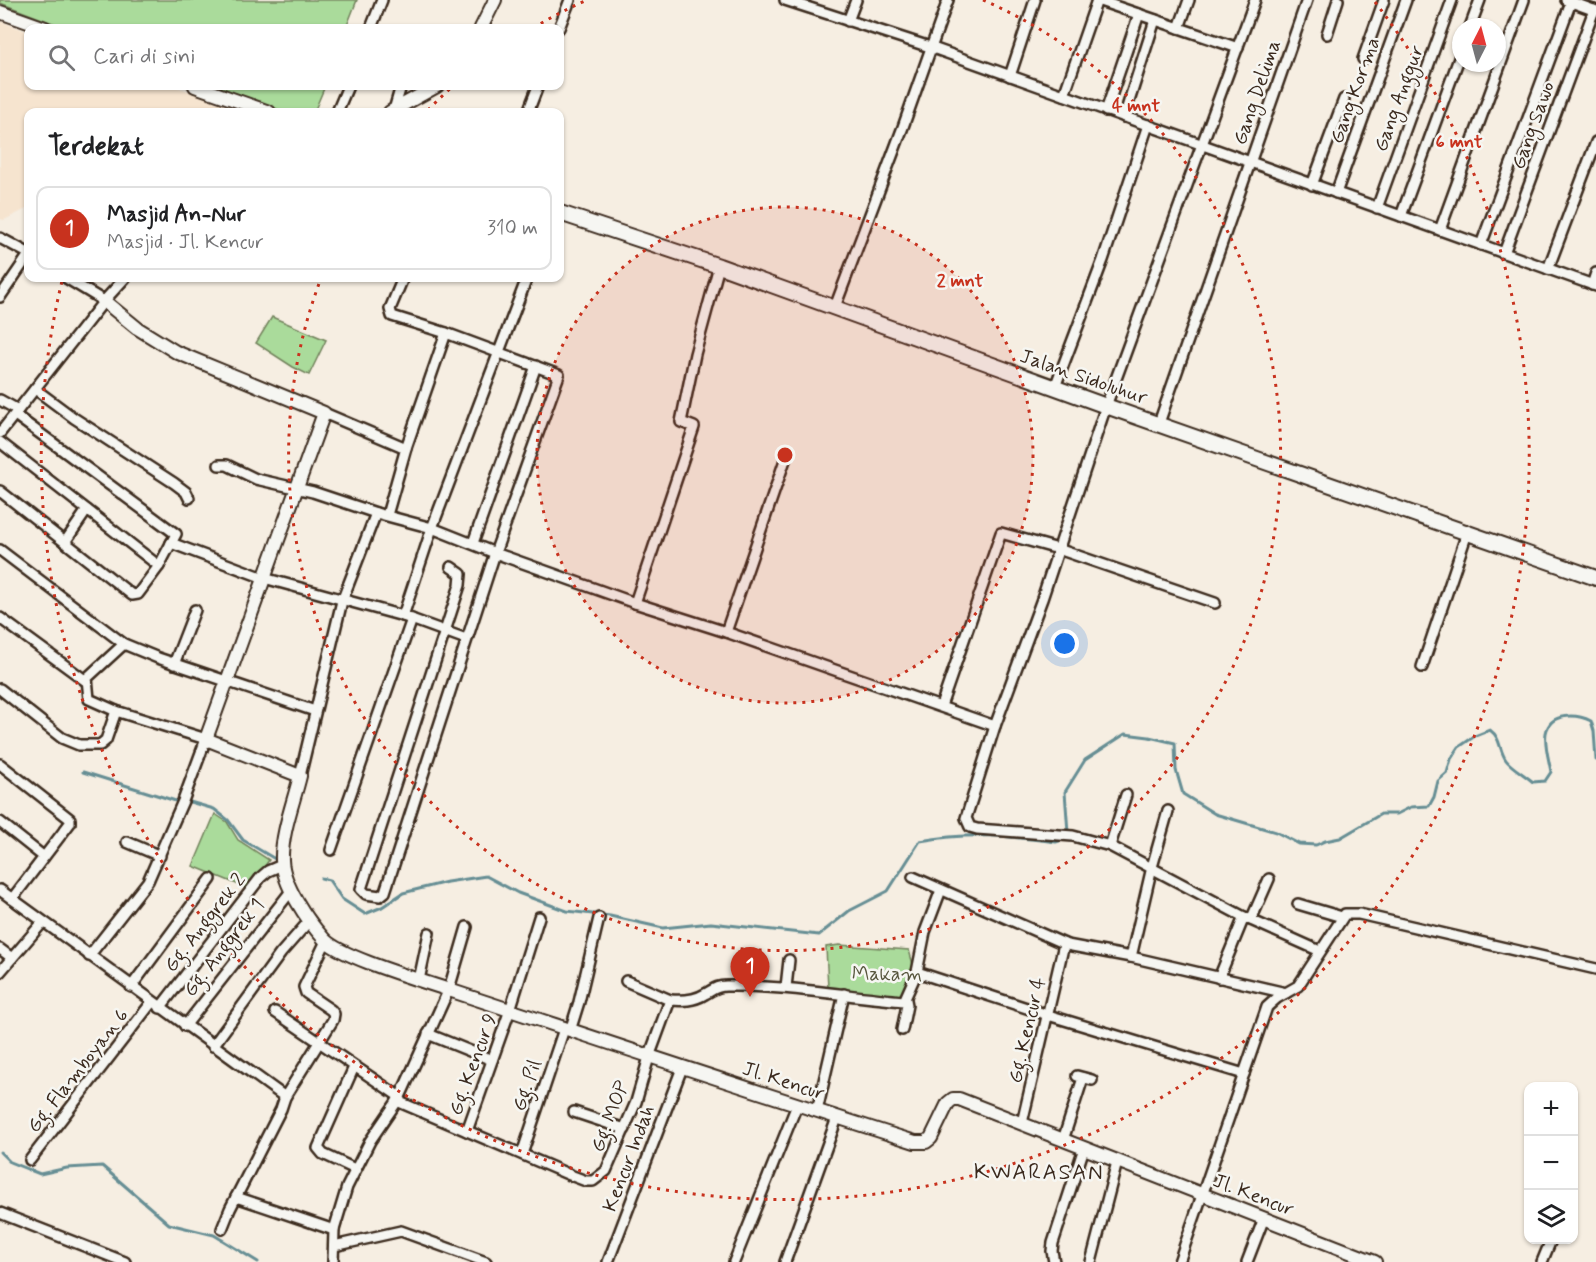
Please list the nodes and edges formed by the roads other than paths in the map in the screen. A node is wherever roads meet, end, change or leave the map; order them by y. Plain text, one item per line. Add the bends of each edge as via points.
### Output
1 (382, 0) edge
2 (495, 0) edge
3 (570, 0) edge
4 (785, 0) edge
5 (856, 0) edge
6 (948, 0) edge
7 (1035, 0) edge
8 (1189, 0) edge
9 (1255, 0) edge
10 (1307, 0) edge
11 (1338, 0) edge
12 (1384, 0) edge
13 (1406, 0) edge
14 (1452, 0) edge
15 (1480, 0) edge
16 (1524, 0) edge
17 (1568, 1) edge
18 (1595, 10) edge
19 (0, 12) edge
20 (1139, 14) junction
21 (1473, 18) edge
22 (1155, 20) junction
23 (848, 21) junction
24 (34, 24) edge
25 (373, 24) edge
26 (483, 24) edge
27 (561, 24) edge
28 (1179, 28) junction
29 (1327, 34) dead end
30 (930, 47) junction
31 (1238, 48) junction
32 (1363, 59) dead end
33 (1454, 72) edge
34 (1010, 76) junction
35 (206, 90) edge
36 (346, 90) edge
37 (400, 90) edge
38 (430, 90) edge
39 (536, 90) edge
40 (1064, 95) junction
41 (1344, 99) dead end
42 (258, 108) edge
43 (339, 108) edge
44 (393, 108) edge
45 (397, 108) edge
46 (530, 108) edge
47 (1106, 111) junction
48 (1124, 117) junction
49 (1148, 125) junction
50 (1596, 142) edge
51 (1201, 145) junction
52 (1251, 162) junction
53 (1312, 184) junction
54 (1335, 193) junction
55 (1377, 208) junction
56 (564, 214) edge
57 (1401, 216) junction
58 (1441, 226) junction
59 (0, 238) edge
60 (1481, 245) junction
61 (24, 253) edge
62 (1504, 253) junction
63 (24, 261) edge
64 (719, 266) junction
65 (1548, 269) junction
66 (1596, 273) edge
67 (73, 282) edge
68 (121, 282) edge
69 (401, 282) edge
70 (525, 282) edge
71 (1594, 286) edge
72 (0, 297) edge
73 (104, 301) junction
74 (835, 307) junction
75 (446, 333) junction
76 (498, 354) junction
77 (536, 366) junction
78 (1055, 387) junction
79 (35, 389) junction
80 (0, 400) edge
81 (1106, 406) junction
82 (16, 412) junction
83 (324, 413) junction
84 (1158, 423) junction
85 (0, 434) edge
86 (0, 442) edge
87 (406, 448) junction
88 (784, 460) dead end
89 (219, 465) dead end
90 (297, 488) junction
91 (0, 491) edge
92 (189, 498) dead end
93 (87, 510) junction
94 (376, 513) junction
95 (387, 515) junction
96 (432, 528) junction
97 (1467, 533) junction
98 (65, 542) junction
99 (171, 543) junction
100 (473, 543) junction
101 (1058, 549) junction
102 (0, 550) edge
103 (495, 553) junction
104 (159, 566) junction
105 (451, 567) dead end
106 (264, 578) junction
107 (1596, 578) edge
108 (342, 601) junction
109 (635, 603) junction
110 (1215, 603) dead end
111 (195, 610) dead end
112 (407, 617) junction
113 (0, 618) edge
114 (444, 631) junction
115 (726, 632) junction
116 (466, 639) junction
117 (124, 644) junction
118 (174, 664) junction
119 (1422, 667) dead end
120 (86, 681) junction
121 (228, 682) junction
122 (0, 689) edge
123 (941, 706) junction
124 (117, 711) junction
125 (315, 711) junction
126 (995, 726) junction
127 (206, 739) junction
128 (0, 764) edge
129 (300, 776) junction
130 (1126, 795) dead end
131 (1168, 811) dead end
132 (0, 822) edge
133 (128, 842) dead end
134 (1110, 846) junction
135 (331, 850) dead end
136 (160, 856) junction
137 (44, 857) junction
138 (282, 865) junction
139 (1152, 867) junction
140 (913, 877) dead end
141 (212, 879) dead end
142 (1269, 879) dead end
143 (0, 890) edge
144 (941, 890) junction
145 (291, 891) junction
146 (12, 899) junction
147 (1298, 904) dead end
148 (540, 917) dead end
149 (1341, 917) junction
150 (598, 918) dead end
151 (1248, 919) junction
152 (310, 920) junction
153 (43, 922) junction
154 (467, 927) dead end
155 (429, 933) dead end
156 (326, 941) junction
157 (1064, 944) junction
158 (0, 949) edge
159 (1320, 951) junction
160 (89, 956) junction
161 (1131, 957) junction
162 (12, 958) junction
163 (789, 960) dead end
164 (1596, 969) edge
165 (0, 972) edge
166 (917, 972) junction
167 (1220, 978) junction
168 (419, 980) junction
169 (626, 981) dead end
170 (131, 987) junction
171 (786, 987) junction
172 (449, 989) junction
173 (1286, 993) junction
174 (844, 994) junction
175 (670, 1000) junction
176 (906, 1000) junction
177 (156, 1005) junction
178 (510, 1011) junction
179 (275, 1012) dead end
180 (1048, 1015) junction
181 (185, 1026) junction
182 (567, 1030) junction
183 (902, 1030) dead end
184 (428, 1034) junction
185 (317, 1042) junction
186 (213, 1046) junction
187 (649, 1057) junction
188 (492, 1060) junction
189 (354, 1067) junction
190 (682, 1068) junction
191 (1244, 1074) junction
192 (1084, 1078) dead end
193 (285, 1097) junction
194 (399, 1099) junction
195 (797, 1105) junction
196 (817, 1111) junction
197 (574, 1112) dead end
198 (837, 1118) junction
199 (1022, 1123) junction
200 (625, 1129) junction
201 (467, 1131) junction
202 (1063, 1140) junction
203 (1084, 1148) junction
204 (522, 1154) junction
205 (30, 1160) dead end
206 (1118, 1162) junction
207 (355, 1168) junction
208 (1201, 1195) junction
209 (236, 1197) junction
210 (0, 1213) edge
211 (1264, 1218) junction
212 (222, 1229) dead end
213 (334, 1230) junction
214 (1549, 1244) edge
215 (334, 1246) junction
216 (125, 1262) edge
217 (333, 1262) edge
218 (486, 1262) edge
219 (608, 1262) edge
220 (734, 1262) edge
221 (785, 1262) edge
222 (1054, 1262) edge
223 (1091, 1262) edge
224 (1179, 1262) edge
225 (1247, 1262) edge
226 (1375, 1262) edge
227 (1542, 1262) edge

1 - 25 street
2 - 26 street
3 - 27 street
4 - 23 street
5 - 23 street
6 - 30 street
7 - 34 street
8 - 28 street
9 - 31 street
10 - 52 street, Gang Delima
11 - 29 street
12 - 32 street
13 - 54 street, Gang Korma
14 - 55 street, Gang Anggur
15 - 21 street
16 - 58 street
17 - 18 street
17 - 60 street
18 - 62 street, Gang Sawo
19 - 24 street
20 - 22 street
20 - 40 street via 1097,0
20 - 47 street
22 - 28 street
22 - 48 street
23 - 30 street
28 - 31 street
30 - 34 street
30 - 74 street
31 - 51 street
33 - 57 street
34 - 40 street
35 - 42 street
36 - 43 street
37 - 44 street
38 - 45 street
39 - 46 street
40 - 47 street
41 - 53 street
47 - 48 street
48 - 49 street
49 - 51 street
49 - 78 street
50 - 65 street
51 - 52 street
51 - 81 street
52 - 53 street
52 - 84 street, Gang Delima
53 - 54 street
54 - 55 street
55 - 57 street
56 - 64 main road, Jalan Sidoluhur
57 - 58 street
58 - 60 street
59 - 61 street
60 - 62 street
62 - 65 street
63 - 72 street
64 - 74 main road, Jalan Sidoluhur
64 - 109 street via 681,422 694,427
65 - 71 street
66 - 71 street
67 - 73 street
68 - 73 street
69 - 75 street via 391,315
70 - 76 street
73 - 79 street
73 - 83 street via 136,328 176,352
74 - 78 main road, Jalan Sidoluhur
75 - 76 street
75 - 87 street
76 - 77 street
76 - 96 street
77 - 100 street
77 - 103 street via 559,375
78 - 81 main road, Jalan Sidoluhur
79 - 82 street
79 - 92 street via 174,483
80 - 82 street
81 - 84 main road, Jalan Sidoluhur
81 - 101 street
82 - 85 street
82 - 99 street via 177,534
83 - 87 street
83 - 90 street
84 - 97 main road, Jalan Sidoluhur
86 - 93 street
87 - 95 street
88 - 115 street
89 - 90 street
90 - 94 street
90 - 106 street
91 - 98 street
93 - 98 street
93 - 104 street
94 - 95 street
94 - 108 street
95 - 96 street
96 - 100 street
96 - 112 street
97 - 107 main road, Jalan Sidoluhur
97 - 119 street
98 - 104 street via 132,595 140,593
99 - 104 street
99 - 106 street
100 - 103 street
101 - 110 street
101 - 123 street via 1001,532
101 - 126 street
102 - 117 street
103 - 109 street
103 - 116 street
105 - 114 street via 461,578
106 - 108 street
106 - 121 street
108 - 112 street
108 - 125 street
109 - 115 street
111 - 118 street
112 - 114 street
112 - 135 street
113 - 120 street
114 - 116 street
114 - 116 street via 361,889 366,894 380,896 385,892
115 - 123 street
117 - 118 street
117 - 120 street
118 - 121 street
120 - 124 street via 89,699
121 - 125 street
121 - 127 street
122 - 124 street via 59,736 79,745 100,745 106,740
123 - 126 street
124 - 127 street
125 - 129 street
126 - 134 street via 966,814 970,827 1073,836
127 - 129 street
127 - 136 street
128 - 137 street via 70,819
129 - 138 street, Jl. Kencur
130 - 134 street
131 - 139 street
132 - 137 street
133 - 136 street
134 - 139 street
136 - 160 street via 142,890
137 - 146 street
138 - 145 street, Jl. Kencur
138 - 177 street, Gg. Anggrek 2 via 261,877
139 - 151 street
139 - 161 street
140 - 144 street
141 - 170 street
142 - 151 street
143 - 146 street
144 - 157 street
144 - 166 street via 925,932
145 - 152 street, Jl. Kencur
145 - 181 street, Gg. Anggrek 1
146 - 153 street
147 - 149 street
148 - 178 street, Gg. Kencur 9
149 - 159 street
149 - 164 street via 1359,914
150 - 182 street, Gg. Pil via 579,1002
151 - 159 street
151 - 167 street
152 - 156 street, Jl. Kencur
152 - 186 street
153 - 160 street
153 - 162 street
154 - 172 street
155 - 168 street
156 - 168 street, Jl. Kencur
156 - 185 street via 304,987 306,993 334,1014
157 - 161 street
157 - 180 street, Gg. Kencur 4
158 - 162 street
159 - 173 street via 1298,986
160 - 170 street
161 - 167 street
162 - 165 street
163 - 171 street
166 - 176 street
166 - 180 street
167 - 173 street
168 - 172 street, Jl. Kencur
169 - 175 street
170 - 177 street
171 - 174 street
171 - 175 street via 719,986 686,1001
172 - 178 street, Jl. Kencur
172 - 184 street
173 - 191 street via 1267,1007
174 - 176 street
174 - 196 street
175 - 187 street, Gg. MOP
176 - 183 street
177 - 181 street
177 - 205 street, Gg. Flamboyan 6
178 - 182 street, Jl. Kencur
178 - 188 street, Gg. Kencur 9
179 - 185 street
180 - 191 street
180 - 199 street, Gg. Kencur 4
181 - 186 street
182 - 187 street, Jl. Kencur
182 - 204 street, Gg. Pil
184 - 188 street
184 - 194 street
185 - 189 street
185 - 193 street
186 - 193 street
187 - 190 street, Jl. Kencur
187 - 200 street, Gg. MOP
188 - 201 street, Gg. Kencur 9
189 - 194 street
189 - 207 street via 318,1148
190 - 195 street, Jl. Kencur
190 - 219 street, Kencur Indah
191 - 208 street
192 - 202 street
193 - 209 street
194 - 201 street
194 - 207 street
195 - 196 street, Jl. Kencur
195 - 220 street
196 - 198 street, Jl. Kencur
197 - 200 street
198 - 199 street, Jl. Kencur via 923,1143 931,1138 948,1102 956,1098
198 - 221 street
199 - 202 street, Jl. Kencur
200 - 204 street, Gg. MOP via 606,1171 593,1181
201 - 204 street
202 - 203 street, Jl. Kencur
203 - 206 street, Jl. Kencur
203 - 222 street via 1053,1243
206 - 208 street, Jl. Kencur
206 - 223 street
207 - 213 street
208 - 211 street, Jl. Kencur
208 - 224 street
209 - 212 street
209 - 213 street
210 - 216 street
211 - 225 street
211 - 226 street, Jl. Kencur
213 - 215 street
214 - 227 street
215 - 217 street
215 - 218 street via 401,1231

